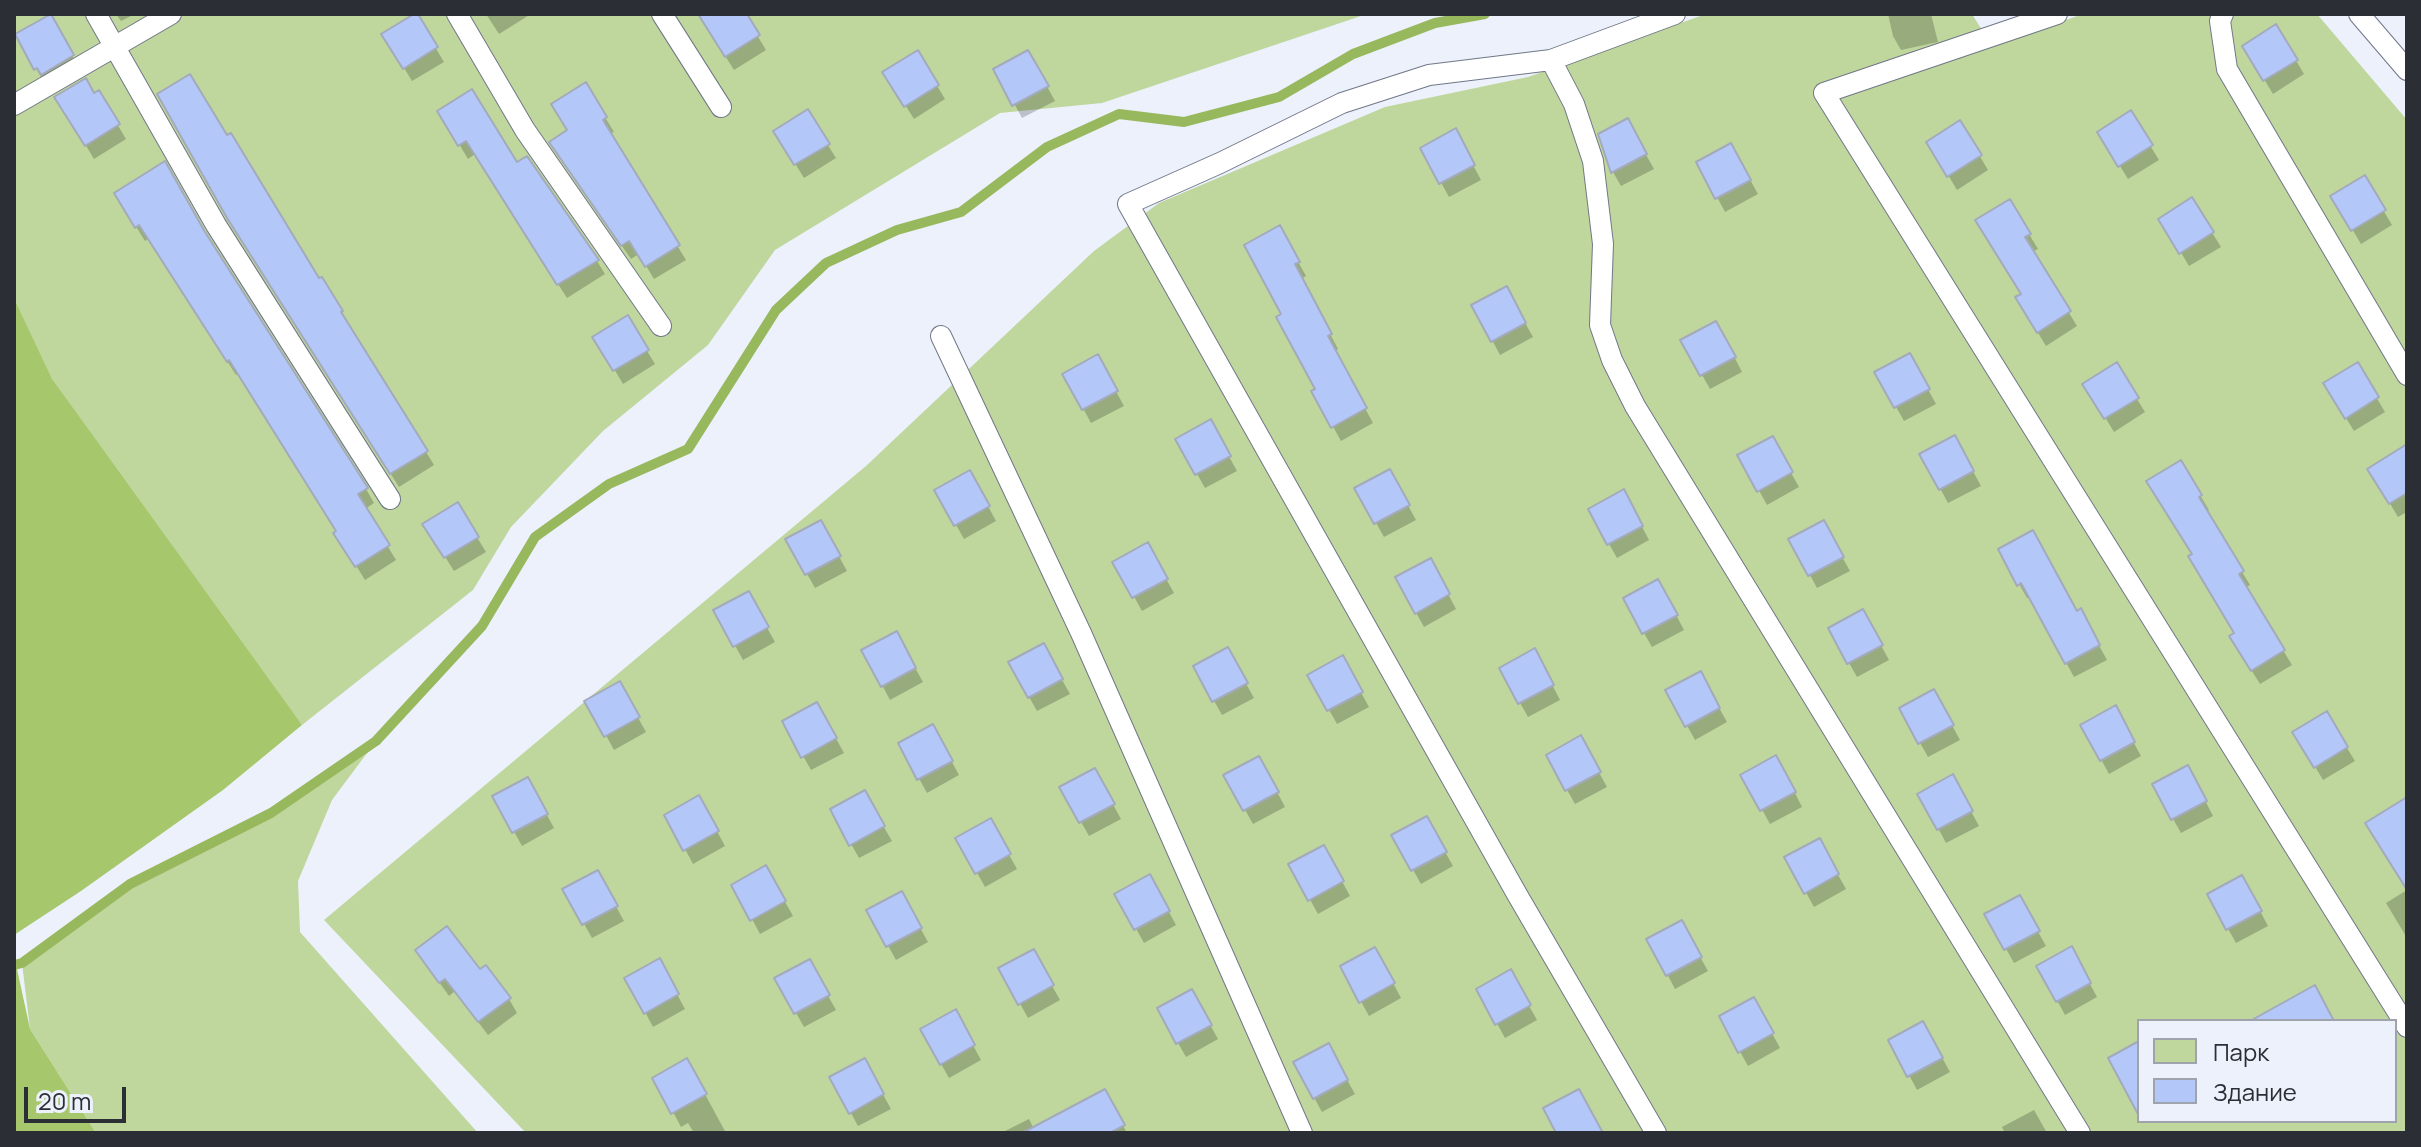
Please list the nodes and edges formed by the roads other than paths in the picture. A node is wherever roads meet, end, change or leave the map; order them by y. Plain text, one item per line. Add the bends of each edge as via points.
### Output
1 (96, 14) edge
2 (171, 14) edge
3 (457, 14) edge
4 (662, 14) edge
5 (1675, 14) edge
6 (2057, 14) edge
7 (2223, 14) edge
8 (2359, 14) edge
9 (113, 47) junction
10 (1551, 60) junction
11 (2407, 70) edge
12 (14, 105) edge
13 (721, 107) dead end
14 (661, 326) dead end
15 (941, 336) dead end
16 (2407, 375) edge
17 (390, 499) dead end
18 (2407, 1027) edge
19 (1302, 1133) edge
20 (1656, 1133) edge
21 (2080, 1133) edge

1 - 9 lane
2 - 9 lane
3 - 14 lane via 525,130
4 - 13 lane
5 - 10 lane
6 - 18 lane via 1824,93
7 - 16 lane via 2227,69
8 - 11 lane
9 - 12 lane
9 - 17 lane via 216,225
10 - 20 lane via 1429,75 1342,103 1128,204
10 - 21 lane via 1574,104 1593,161 1603,244 1600,325 1612,360 1635,406
15 - 19 lane via 1081,633

